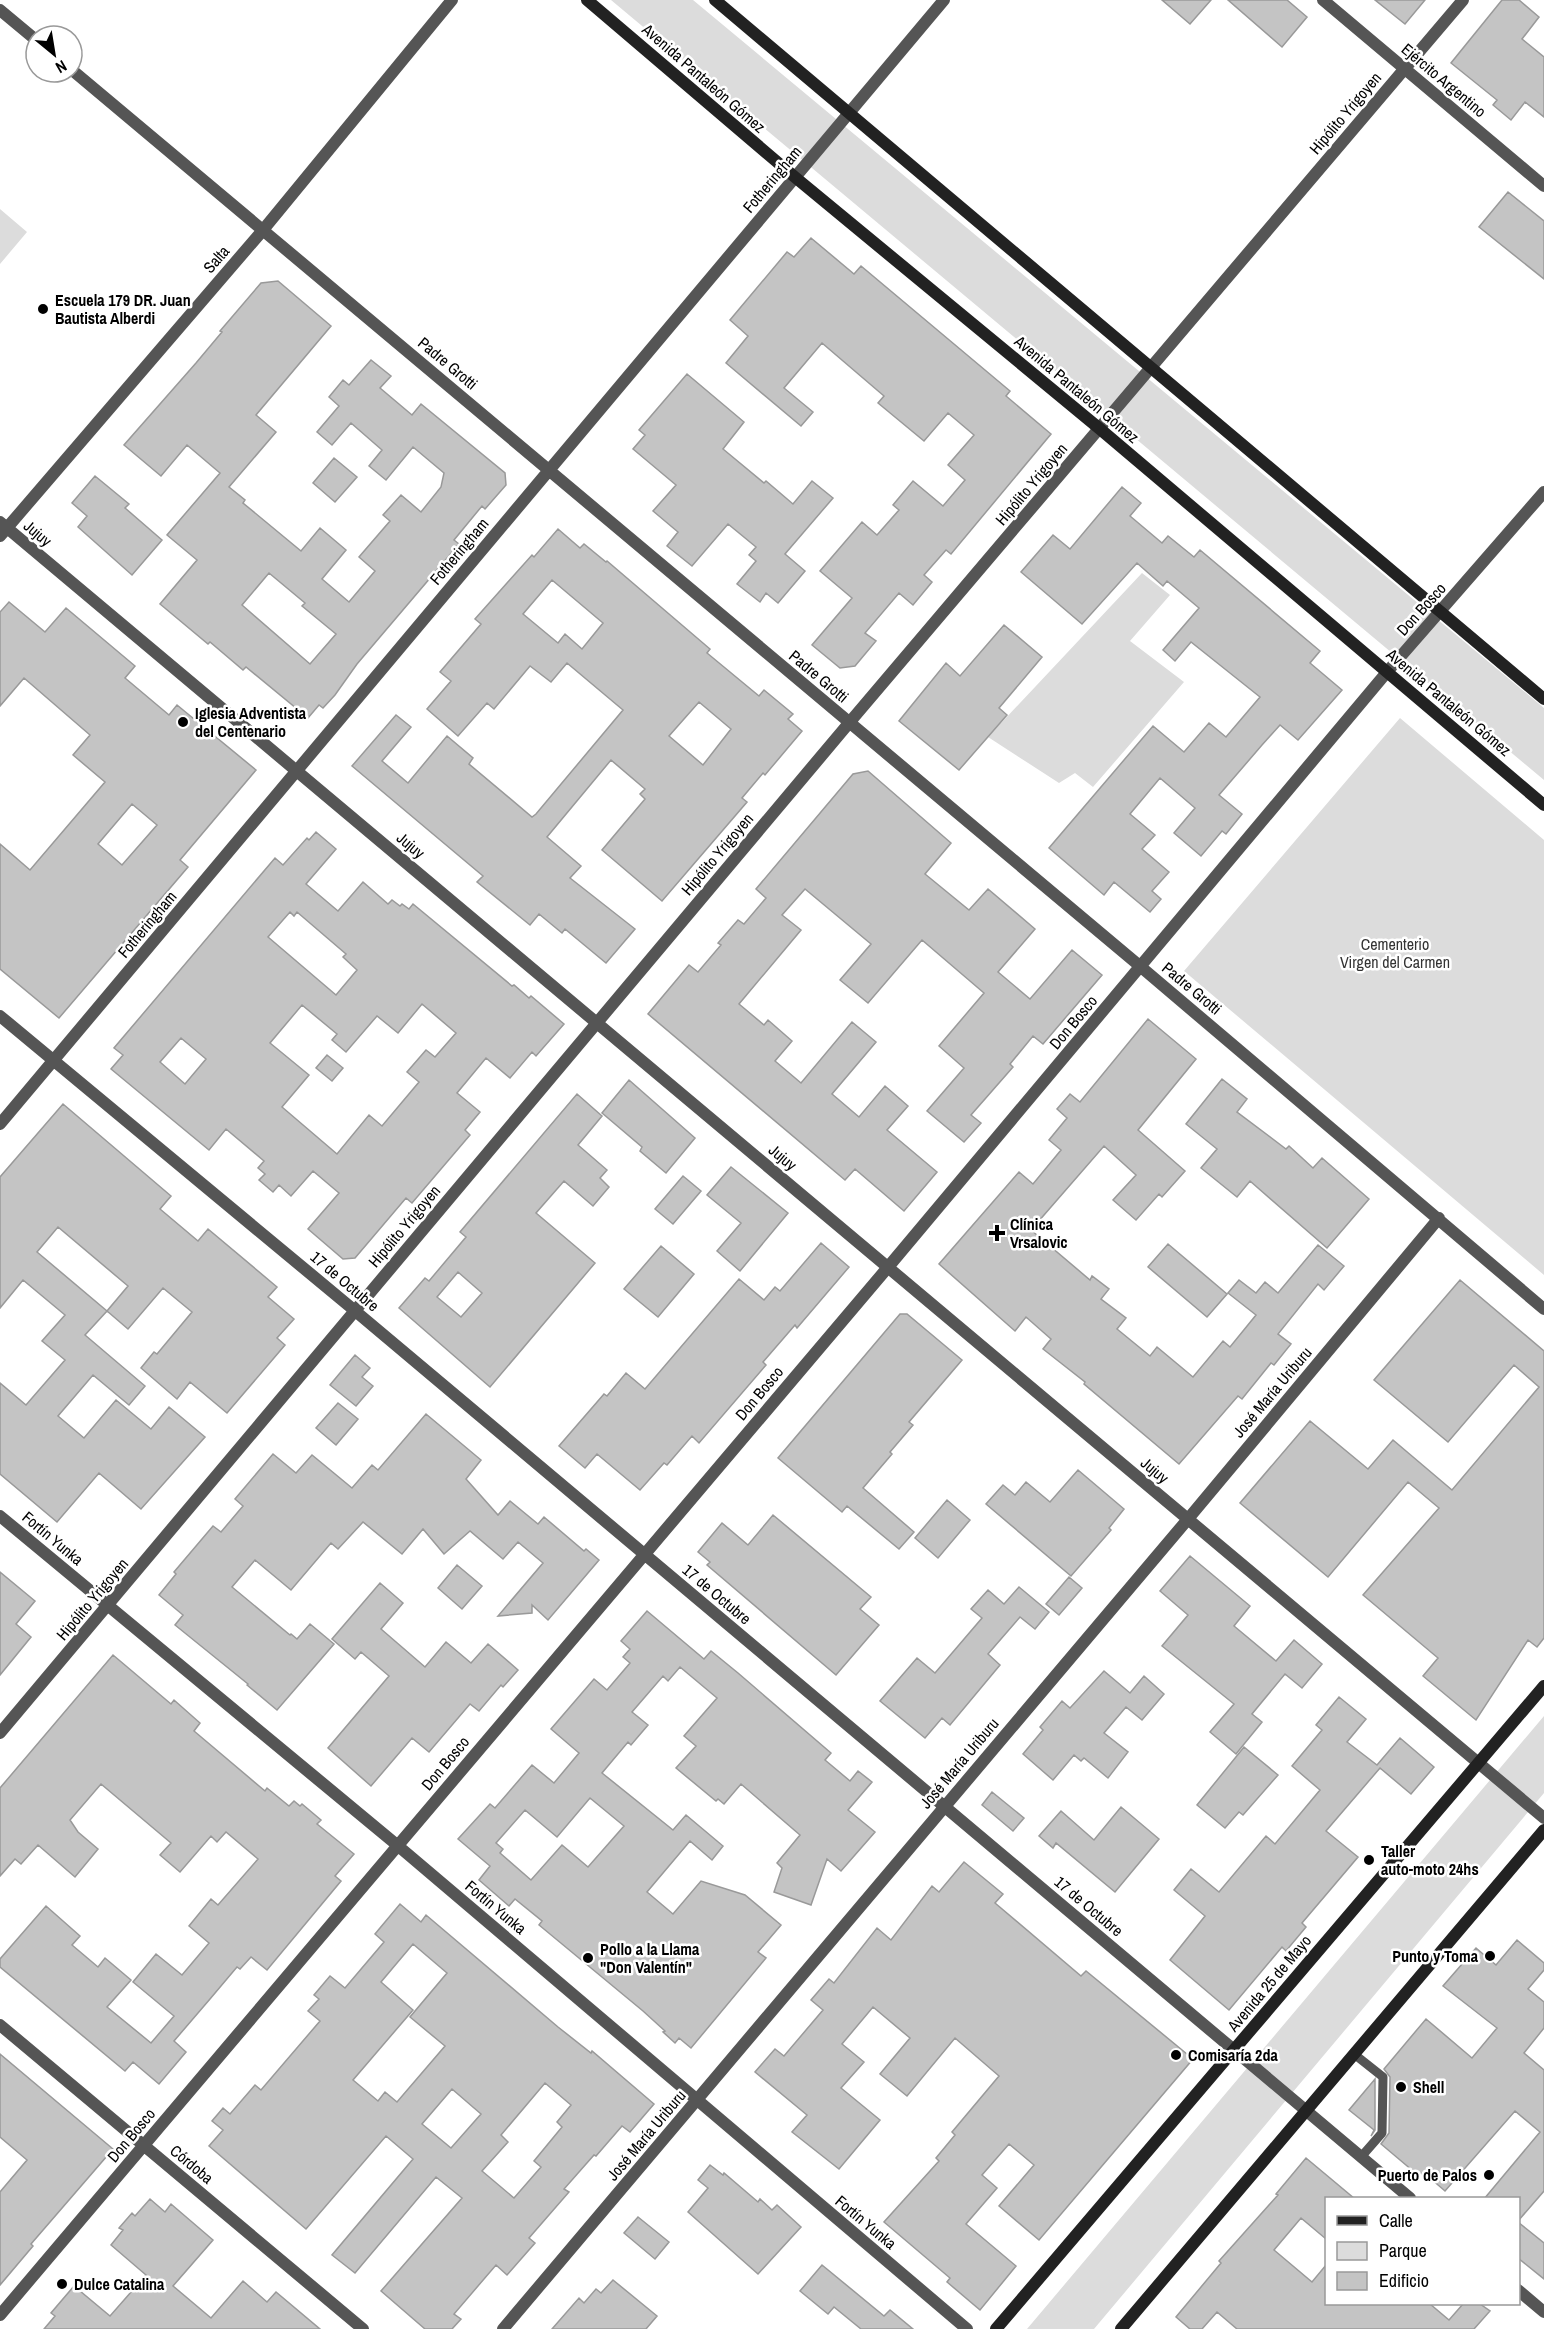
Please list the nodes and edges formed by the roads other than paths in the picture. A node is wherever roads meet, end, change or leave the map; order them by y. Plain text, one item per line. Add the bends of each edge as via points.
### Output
1 (452, 0) edge
2 (587, 0) edge
3 (715, 0) edge
4 (944, 0) edge
5 (1323, 0) edge
6 (1463, 0) edge
7 (0, 10) edge
8 (24, 30) edge
9 (1404, 68) junction
10 (84, 80) edge
11 (849, 111) junction
12 (796, 178) junction
13 (1544, 186) edge
14 (263, 230) junction
15 (1152, 367) junction
16 (1100, 429) junction
17 (548, 469) junction
18 (1544, 492) edge
19 (2, 528) edge
20 (1441, 612) junction
21 (1387, 672) junction
22 (1544, 699) edge
23 (849, 723) junction
24 (298, 771) junction
25 (1544, 805) edge
26 (1141, 967) junction
27 (0, 1016) edge
28 (597, 1022) junction
29 (54, 1059) junction
30 (0, 1124) edge
31 (1438, 1218) junction
32 (889, 1266) junction
33 (1544, 1309) edge
34 (354, 1311) junction
35 (0, 1516) edge
36 (1188, 1519) junction
37 (644, 1554) junction
38 (108, 1605) junction
39 (1544, 1686) edge
40 (0, 1733) edge
41 (1479, 1762) junction
42 (944, 1805) junction
43 (1544, 1818) edge
44 (1544, 1830) edge
45 (397, 1845) junction
46 (0, 2025) edge
47 (1234, 2050) junction
48 (1354, 2054) junction
49 (698, 2100) junction
50 (1306, 2111) junction
51 (144, 2145) junction
52 (1361, 2157) junction
53 (1408, 2197) edge
54 (1520, 2292) edge
55 (1544, 2312) edge
56 (0, 2315) edge
57 (363, 2329) edge
58 (503, 2329) edge
59 (967, 2329) edge
60 (996, 2329) edge
61 (1121, 2329) edge

1 - 14 street, Salta
2 - 12 main road, Avenida Pantaleón Gómez
3 - 11 main road
4 - 11 street, Fotheringham
5 - 9 street, Ejército Argentino
6 - 9 street, Hipólito Yrigoyen
7 - 8 street
9 - 13 street, Ejército Argentino
9 - 15 street, Hipólito Yrigoyen
10 - 14 street, Padre Grotti
11 - 12 street, Fotheringham
11 - 15 main road
12 - 16 main road, Avenida Pantaleón Gómez
12 - 17 street, Fotheringham
14 - 17 street, Padre Grotti
14 - 19 street, Salta
15 - 16 street, Hipólito Yrigoyen
15 - 20 main road
16 - 21 main road, Avenida Pantaleón Gómez
16 - 23 street, Hipólito Yrigoyen
17 - 23 street, Padre Grotti
17 - 24 street, Fotheringham
18 - 20 street, Don Bosco
19 - 24 street, Jujuy
20 - 21 street, Don Bosco
20 - 22 main road
21 - 25 main road, Avenida Pantaleón Gómez
21 - 26 street, Don Bosco
23 - 26 street, Padre Grotti
23 - 28 street, Hipólito Yrigoyen
24 - 28 street, Jujuy
24 - 29 street, Fotheringham
26 - 31 street, Padre Grotti
26 - 32 street, Don Bosco
27 - 29 street, 17 de Octubre
28 - 32 street, Jujuy
28 - 34 street, Hipólito Yrigoyen
29 - 30 street, Fotheringham
29 - 34 street, 17 de Octubre
31 - 33 street, Padre Grotti
31 - 36 street, José María Uriburu
32 - 36 street, Jujuy
32 - 37 street, Don Bosco
34 - 37 street, 17 de Octubre
34 - 38 street, Hipólito Yrigoyen
35 - 38 street, Fortín Yunka
36 - 41 street, Jujuy
36 - 42 street, José María Uriburu
37 - 42 street, 17 de Octubre
37 - 45 street, Don Bosco
38 - 40 street, Hipólito Yrigoyen
38 - 45 street, Fortín Yunka
39 - 41 main road, Avenida 25 de Mayo
41 - 43 street, Jujuy
41 - 47 main road, Avenida 25 de Mayo
42 - 47 street, 17 de Octubre
42 - 49 street, José María Uriburu
44 - 48 main road
45 - 49 street, Fortín Yunka
45 - 51 street, Don Bosco
46 - 51 street, Córdoba
47 - 50 street, 17 de Octubre
47 - 60 main road, Avenida 25 de Mayo
48 - 50 main road
48 - 52 lane via 1383,2077 1382,2133
49 - 58 street, José María Uriburu
49 - 59 street, Fortín Yunka
50 - 52 street, 17 de Octubre
50 - 61 main road
51 - 56 street, Don Bosco
51 - 57 street, Córdoba
52 - 53 street, 17 de Octubre
54 - 55 street

